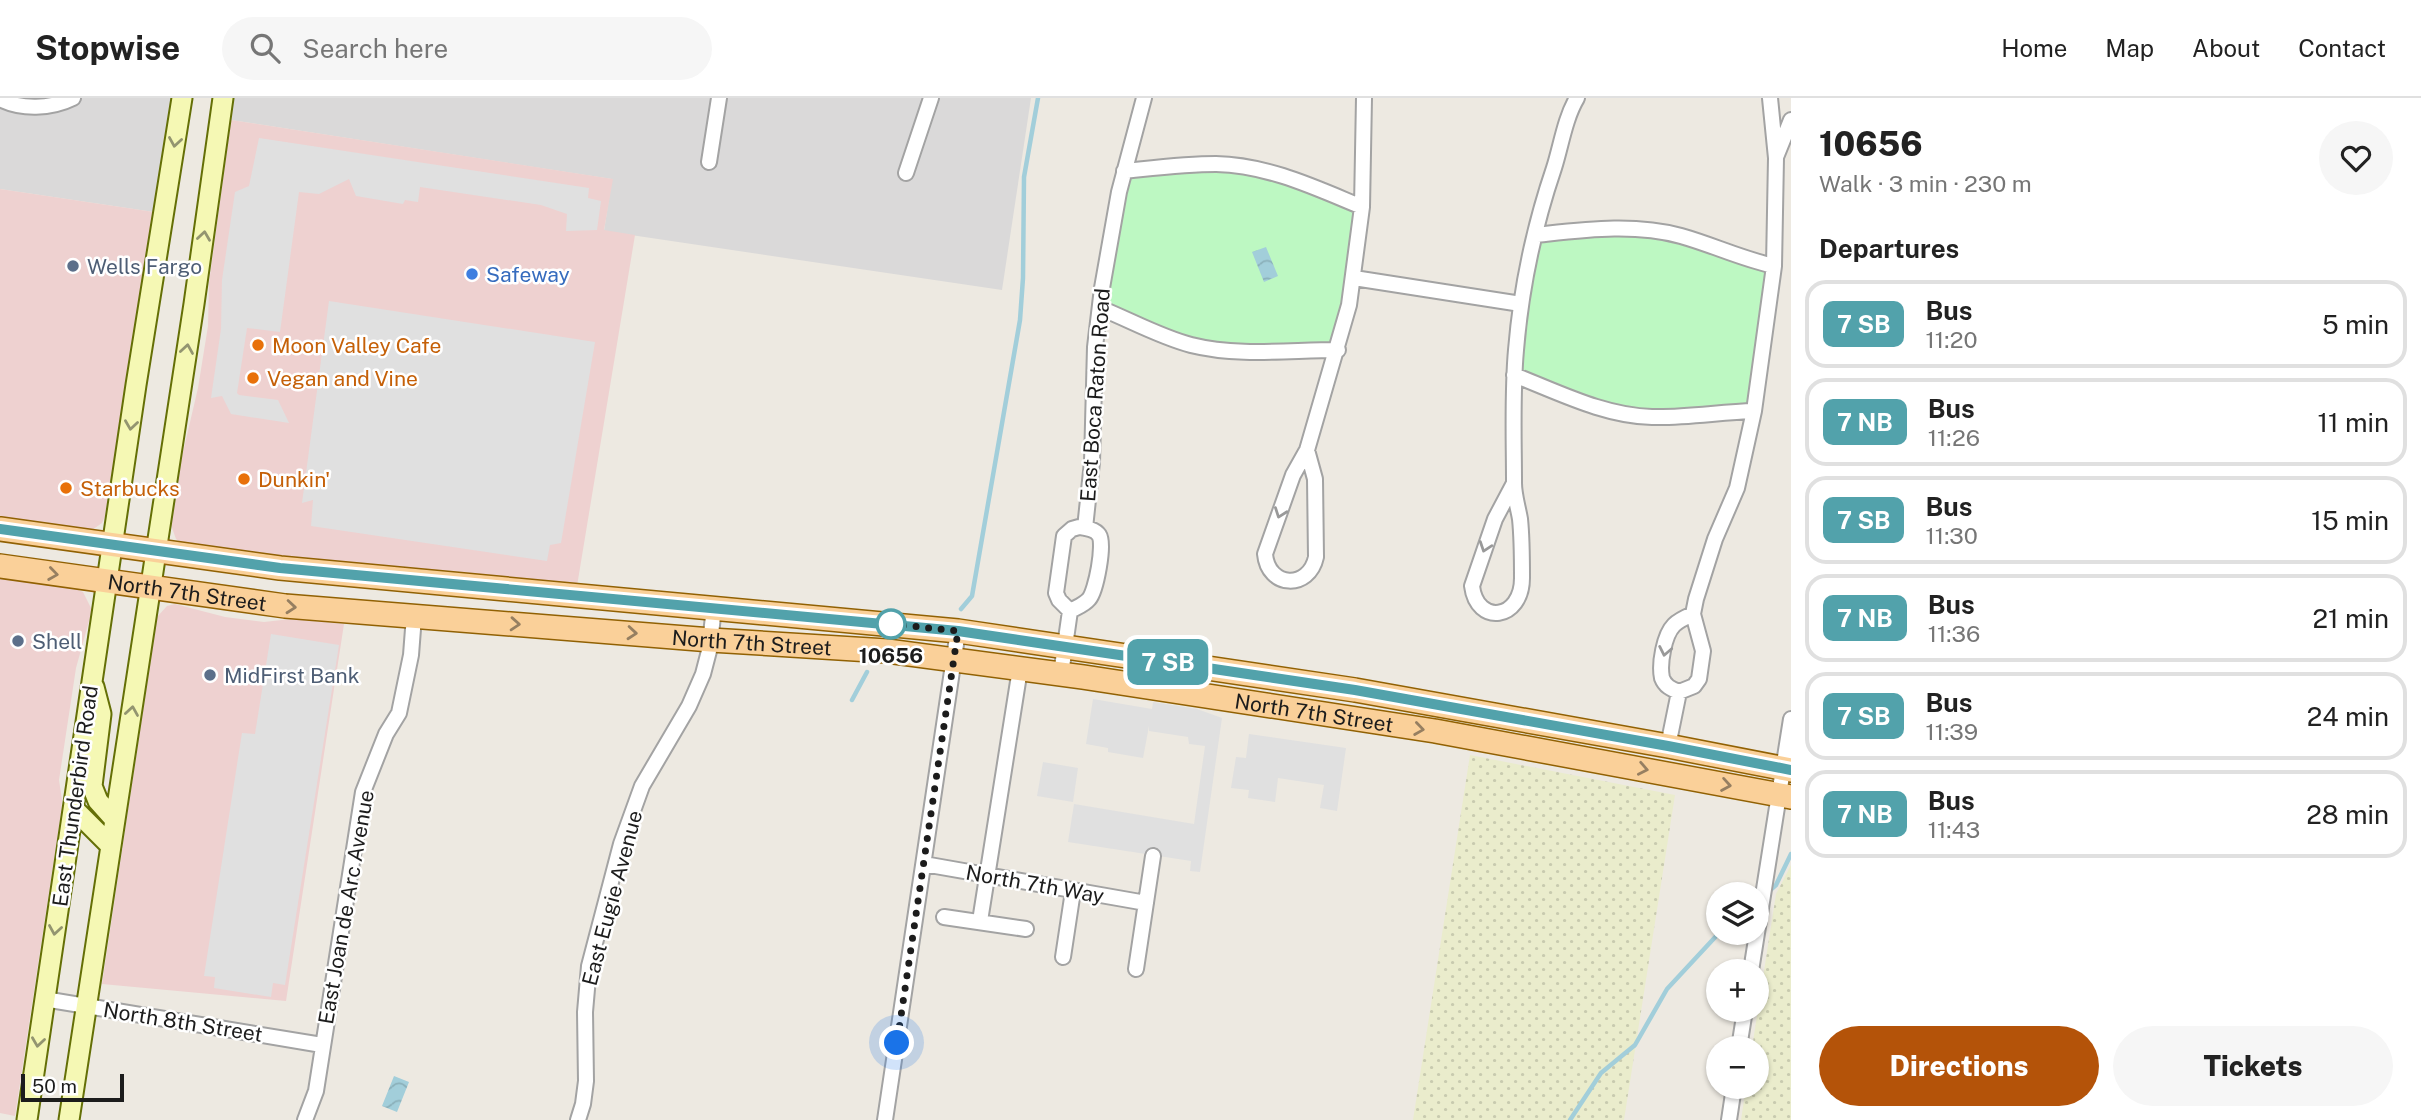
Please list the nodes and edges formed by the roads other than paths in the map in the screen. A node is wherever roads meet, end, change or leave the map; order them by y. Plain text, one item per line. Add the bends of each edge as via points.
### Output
1 (73, 98) edge
2 (182, 98) edge
3 (223, 98) edge
4 (719, 98) edge
5 (931, 98) edge
6 (1144, 98) edge
7 (1364, 98) edge
8 (1770, 98) edge
9 (0, 99) edge
10 (1572, 102) edge
11 (1791, 120) edge
12 (1776, 158) junction
13 (709, 162) dead end
14 (1124, 171) junction
15 (906, 173) dead end
16 (1362, 207) junction
17 (1535, 235) junction
18 (1774, 266) junction
19 (1354, 278) junction
20 (1521, 303) junction
21 (1100, 308) junction
22 (1338, 350) junction
23 (1514, 375) junction
24 (1754, 411) junction
25 (1307, 450) junction
26 (1513, 485) junction
27 (1084, 528) junction
28 (0, 529) edge
29 (113, 545) junction
30 (156, 551) junction
31 (0, 566) edge
32 (107, 582) junction
33 (151, 587) junction
34 (714, 608) junction
35 (1070, 611) junction
36 (1693, 614) junction
37 (414, 616) junction
38 (958, 631) junction
39 (711, 640) junction
40 (1066, 646) junction
41 (955, 661) junction
42 (1020, 669) junction
43 (1061, 674) junction
44 (92, 679) junction
45 (1355, 690) junction
46 (1679, 692) junction
47 (1351, 719) junction
48 (1791, 719) edge
49 (1668, 746) junction
50 (1787, 770) edge
51 (1785, 796) edge
52 (74, 809) junction
53 (115, 820) junction
54 (111, 846) junction
55 (1153, 856) dead end
56 (924, 864) junction
57 (988, 876) junction
58 (1073, 891) junction
59 (1146, 903) junction
60 (944, 917) dead end
61 (980, 921) junction
62 (1026, 929) dead end
63 (1063, 957) dead end
64 (1753, 959) edge
65 (1136, 970) dead end
66 (44, 999) junction
67 (87, 1006) junction
68 (322, 1045) junction
69 (1732, 1099) edge
70 (27, 1120) edge
71 (69, 1120) edge
72 (305, 1120) edge
73 (578, 1120) edge
74 (885, 1120) edge
75 (1729, 1120) edge

1 - 9 street via 30,107
2 -> 29 main road, East Thunderbird Road
30 -> 3 main road, East Thunderbird Road
4 - 13 street
5 - 15 street
6 - 14 street, East Boca Raton Road
7 - 16 street
8 - 12 street
10 - 17 street
11 - 12 street
12 - 18 street
14 - 16 street via 1216,164 1243,167 1280,175
14 - 21 street, East Boca Raton Road
16 - 19 street
17 - 18 street via 1595,229 1653,231
17 - 20 street
18 - 24 street
19 - 20 street
19 - 22 street
20 - 23 street
21 - 22 street via 1205,348
21 - 27 street, East Boca Raton Road
22 - 25 street
23 - 24 street via 1599,408 1633,415
23 - 26 street
24 - 36 street via 1737,488 1705,567
25 -> 25 street via 1293,475 1265,554 1271,572 1287,580 1308,575 1316,557 1315,480
26 -> 26 street via 1495,519 1472,586 1473,597 1484,610 1508,611 1520,596 1520,521
27 - 35 street, East Boca Raton Road via 1072,529 1064,536 1056,593
27 - 35 street, East Boca Raton Road via 1099,535 1101,543 1095,588 1091,598
28 - 29 main road, North 7th Street
29 - 30 main road, North 7th Street
29 - 32 main road, East Thunderbird Road
30 - 33 main road, East Thunderbird Road
30 - 34 main road, North 7th Street via 280,568
31 -> 32 main road, North 7th Street
32 - 33 main road, North 7th Street
32 - 44 main road, East Thunderbird Road
33 -> 37 main road, North 7th Street via 285,606
53 -> 33 main road, East Thunderbird Road
34 - 38 main road, North 7th Street
34 - 39 street, East Eugie Avenue
35 - 40 street, East Boca Raton Road
36 - 46 street via 1702,664 1694,686
36 -> 46 street via 1675,624 1665,646 1662,679
37 -> 39 main road, North 7th Street
37 - 68 street, East Joan de Arc Avenue via 398,713 363,792
38 - 40 main road, North 7th Street
38 - 41 street
39 - 41 main road, North 7th Street via 874,650
39 - 73 street, East Eugie Avenue via 689,706 642,786 621,844 589,966 586,1081
40 - 43 street, East Boca Raton Road
40 - 45 main road, North 7th Street
41 - 42 main road, North 7th Street
41 - 56 street
42 - 43 main road, North 7th Street
42 - 57 street
43 - 47 main road, North 7th Street
44 - 52 main road, East Thunderbird Road
44 - 53 main road via 101,714 92,786
45 - 47 main road
45 - 49 main road, North 7th Street
46 - 49 street
47 -> 51 main road, North 7th Street
48 - 50 street
49 - 50 main road, North 7th Street
50 - 51 street
51 - 64 street
52 - 54 main road
52 -> 66 main road, East Thunderbird Road
53 - 54 main road, East Thunderbird Road
54 - 67 main road, East Thunderbird Road
55 - 59 street
56 - 57 street, North 7th Way
56 - 74 street
57 - 58 street, North 7th Way
57 - 61 street
58 - 59 street, North 7th Way
58 - 63 street
59 - 65 street
60 - 61 street
61 - 62 street
66 - 67 street, North 8th Street
66 -> 70 main road, East Thunderbird Road
67 - 68 street, North 8th Street
67 - 71 main road, East Thunderbird Road
68 - 72 street, East Joan de Arc Avenue via 316,1091
69 - 75 street

